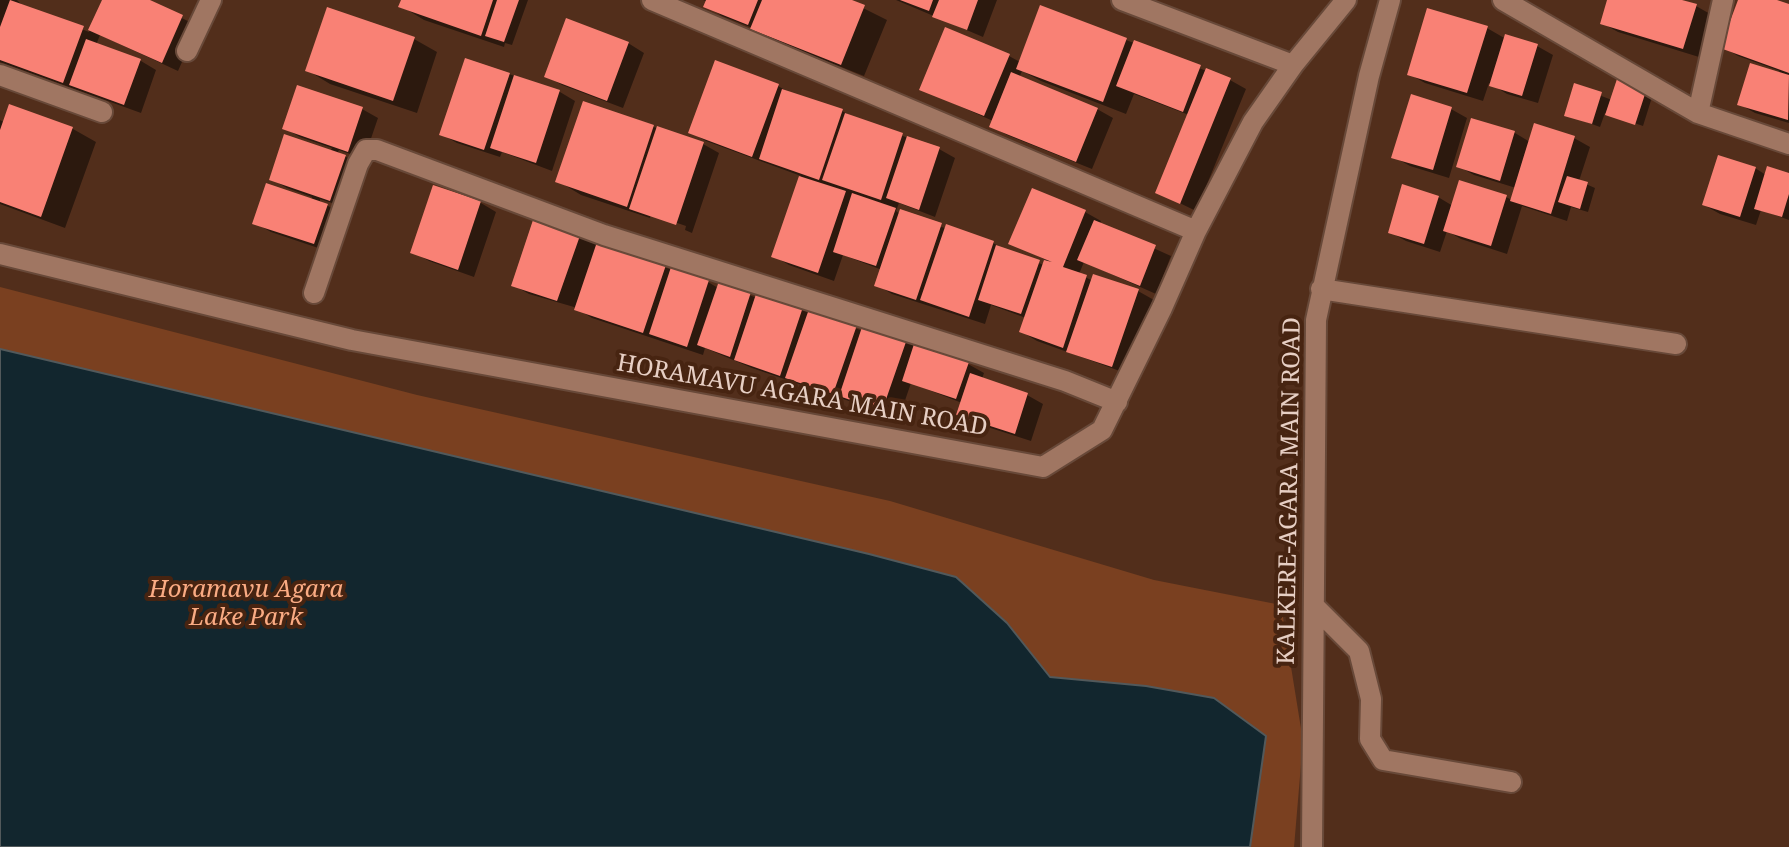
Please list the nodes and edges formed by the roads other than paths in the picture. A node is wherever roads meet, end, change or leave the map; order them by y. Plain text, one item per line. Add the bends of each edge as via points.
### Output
1 (211, 0) edge
2 (652, 0) edge
3 (1122, 0) edge
4 (1346, 0) edge
5 (1390, 0) edge
6 (1503, 0) edge
7 (1723, 0) edge
8 (187, 51) dead end
9 (1293, 65) junction
10 (0, 75) edge
11 (102, 112) dead end
12 (1698, 113) junction
13 (1788, 145) edge
14 (1196, 231) junction
15 (0, 254) edge
16 (1321, 289) junction
17 (314, 293) dead end
18 (1676, 344) dead end
19 (1117, 402) junction
20 (1314, 606) junction
21 (1511, 782) dead end
22 (1312, 847) edge

1 - 8 street
2 - 14 street
3 - 9 street
4 - 9 street, HORAMAVU AGARA MAIN ROAD
5 - 16 street, KALKERE-AGARA MAIN ROAD
6 - 12 street
7 - 12 street
9 - 14 street, HORAMAVU AGARA MAIN ROAD via 1253,122
10 - 11 street
12 - 13 street
14 - 19 street, HORAMAVU AGARA MAIN ROAD
15 - 19 street, HORAMAVU AGARA MAIN ROAD via 352,340 1043,467 1102,430
16 - 18 street
16 - 20 street, KALKERE-AGARA MAIN ROAD via 1316,320
17 - 19 street via 358,164 366,150 377,150 604,235
20 - 21 street via 1359,651 1371,699 1370,739 1383,760
20 - 22 street, KALKERE-AGARA MAIN ROAD

